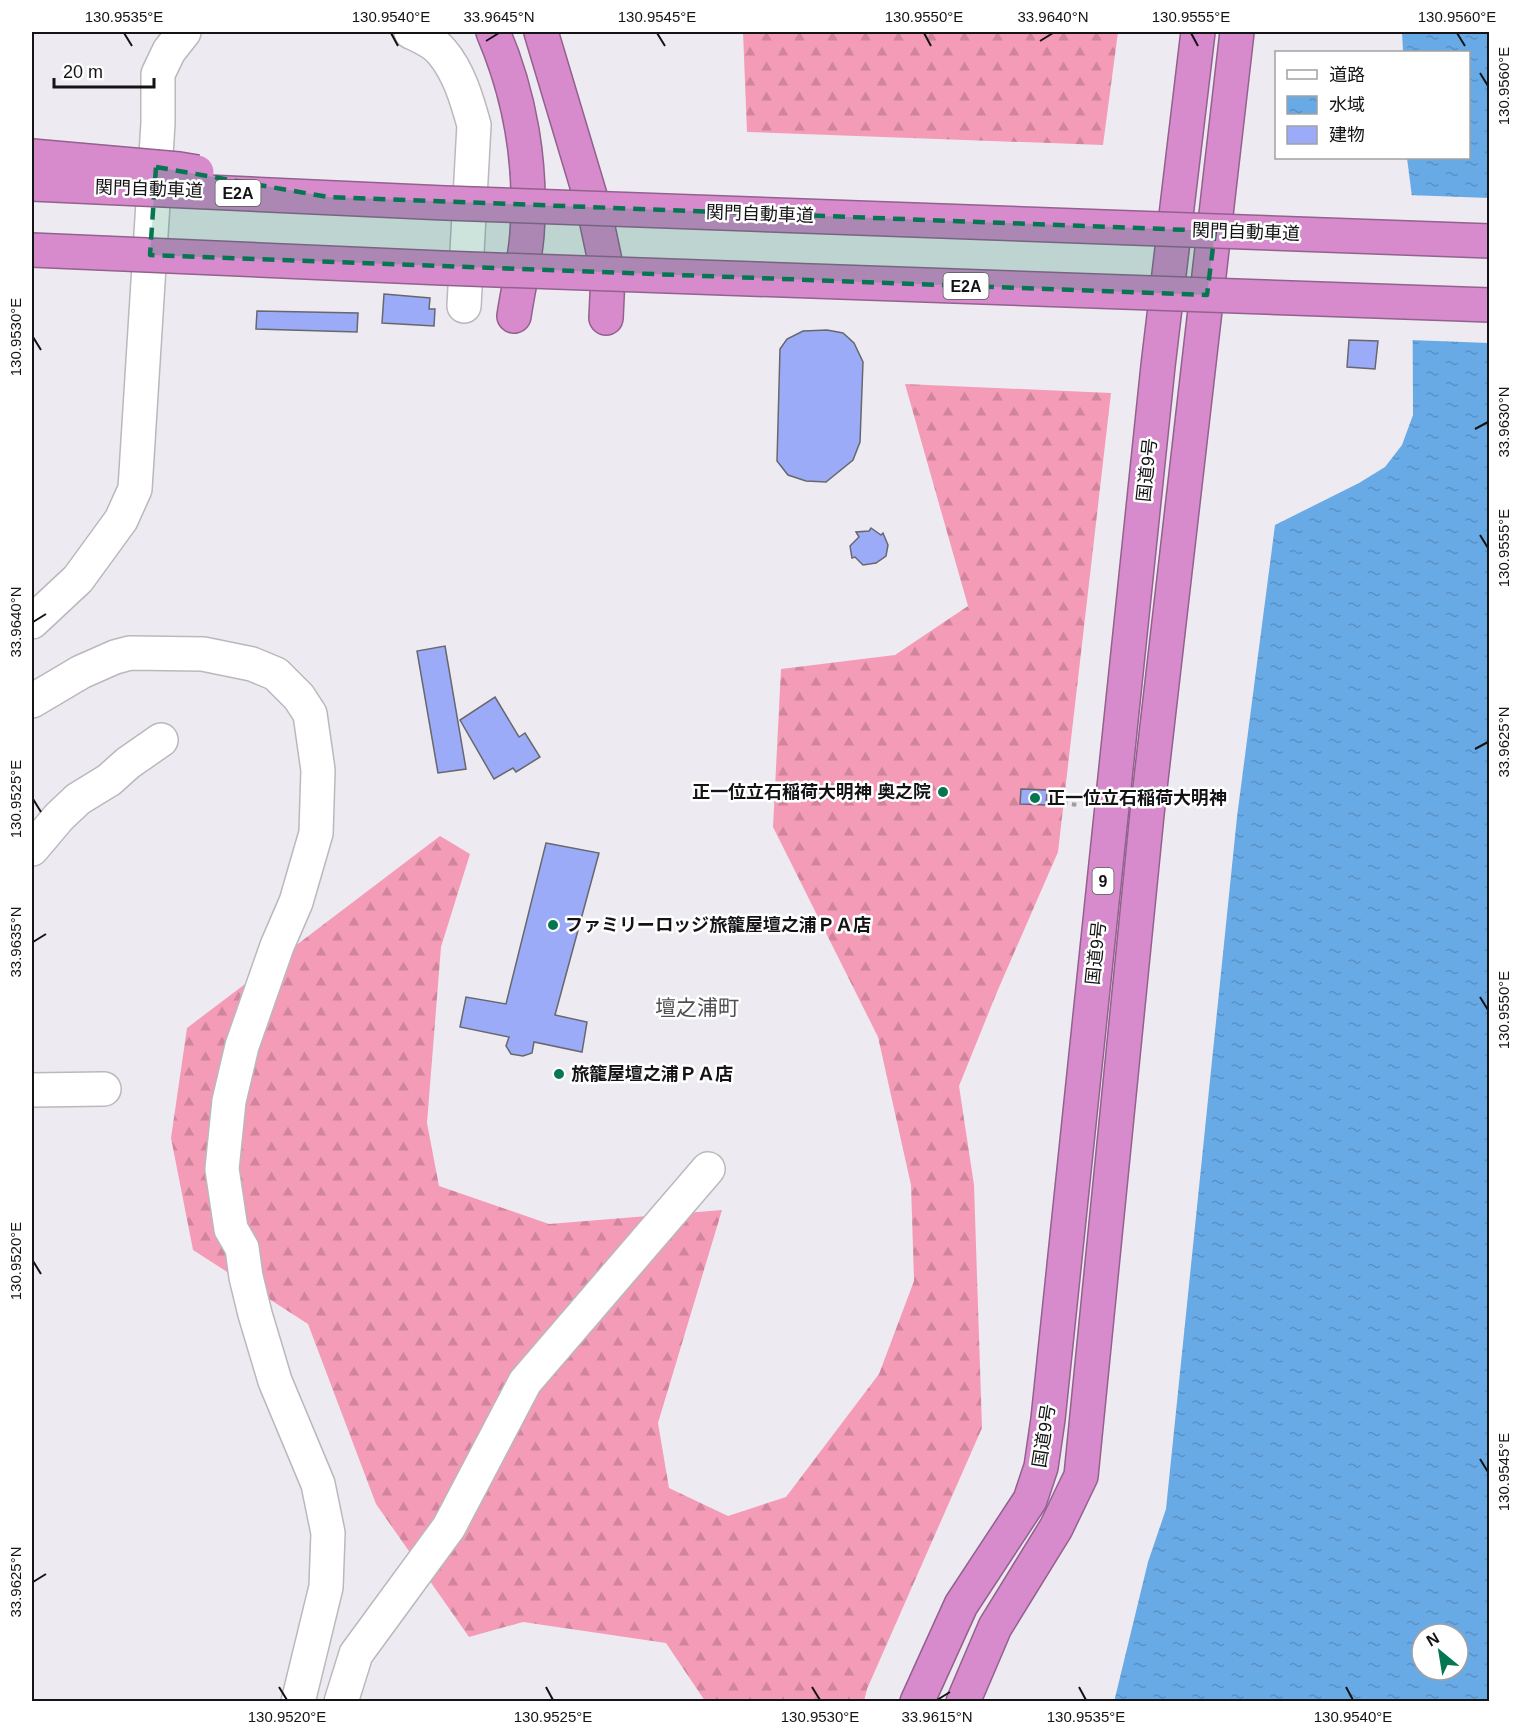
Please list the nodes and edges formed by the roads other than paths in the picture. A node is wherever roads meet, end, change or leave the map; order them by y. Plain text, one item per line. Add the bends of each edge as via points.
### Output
1 (184, 32) edge
2 (411, 32) edge
3 (493, 32) edge
4 (541, 32) edge
5 (1198, 32) edge
6 (1237, 32) edge
7 (32, 156) edge
8 (32, 184) edge
9 (328, 197) junction
10 (1490, 241) edge
11 (32, 250) edge
12 (1490, 305) edge
13 (464, 306) dead end
14 (514, 316) dead end
15 (606, 318) dead end
16 (32, 622) edge
17 (32, 701) edge
18 (161, 740) dead end
19 (32, 849) edge
20 (104, 1089) dead end
21 (32, 1090) edge
22 (708, 1169) dead end
23 (298, 1701) edge
24 (341, 1701) edge
25 (917, 1701) edge
26 (963, 1701) edge

1 - 16 street via 158,74 159,123 135,489 120,520 78,579
2 - 13 street via 428,39 442,52 466,98 474,125
3 - 14 highway via 515,97 526,152 527,234
4 - 15 highway via 594,209 608,275
5 - 25 highway, 国道9号 / 9 via 1157,378 1041,1467 1030,1500 961,1605
6 - 26 highway, 国道9号 / 9 via 1147,814 1081,1476 1056,1528 995,1627
7 - 9 highway, bridge via 179,169
8 - 9 highway, 関門自動車道 / E2A, bridge
9 - 10 highway, 関門自動車道 / E2A, bridge
11 - 12 highway, E2A, bridge
17 - 23 street via 115,657 130,653 203,654 252,664 276,674 310,714 318,770 316,833 296,902 242,1046 229,1101 222,1169 231,1229 242,1248 255,1314 275,1381 318,1484 328,1533 326,1587
18 - 19 street via 78,799
20 - 21 street
22 - 24 street via 525,1382 449,1527 356,1654

